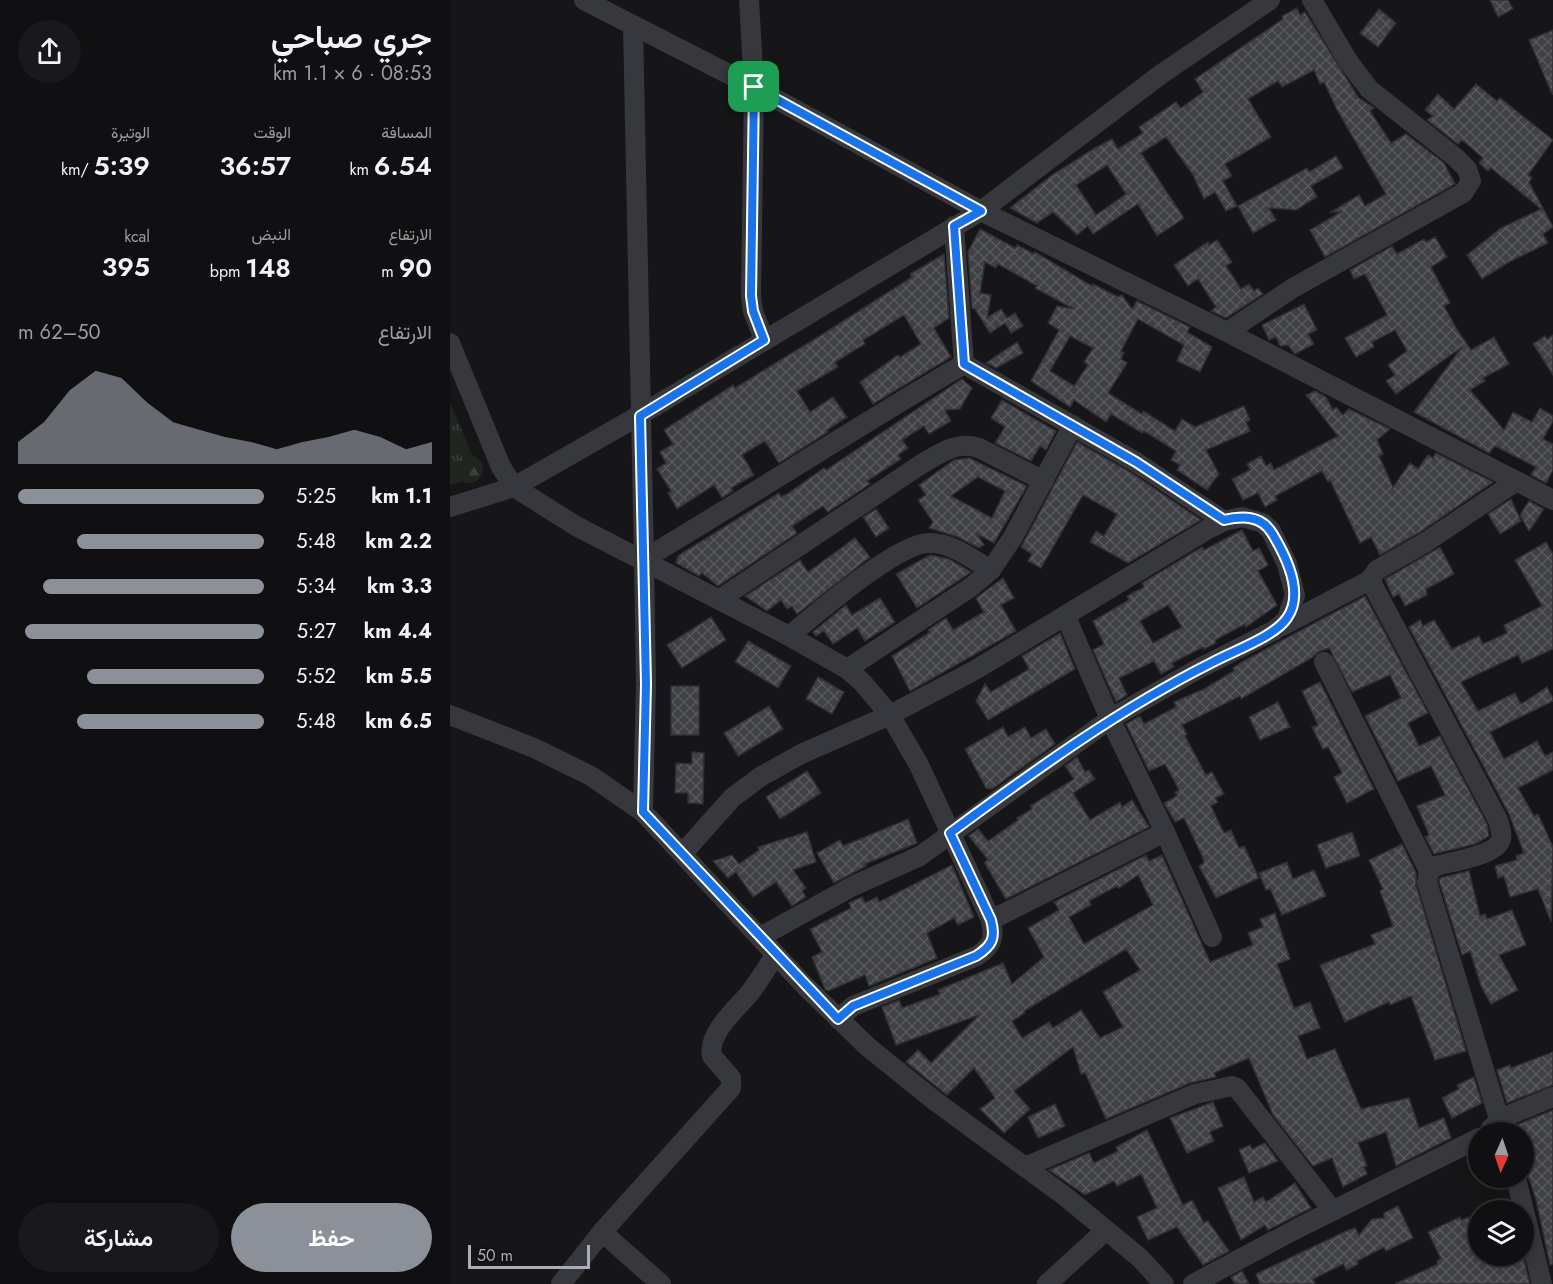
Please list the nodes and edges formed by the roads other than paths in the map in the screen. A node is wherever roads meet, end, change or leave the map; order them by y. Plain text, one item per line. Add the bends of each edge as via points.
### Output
1 (584, 0) edge
2 (749, 0) edge
3 (1270, 0) edge
4 (1312, 0) edge
5 (633, 25) junction
6 (754, 87) junction
7 (981, 211) junction
8 (954, 226) junction
9 (1227, 332) junction
10 (764, 340) junction
11 (450, 344) edge
12 (964, 364) junction
13 (640, 416) junction
14 (1073, 425) junction
15 (1044, 481) junction
16 (1515, 482) junction
17 (514, 487) junction
18 (1553, 500) edge
19 (450, 507) edge
20 (1224, 520) junction
21 (644, 559) junction
22 (991, 570) junction
23 (1370, 580) junction
24 (720, 599) junction
25 (1066, 617) junction
26 (1275, 630) junction
27 (789, 636) junction
28 (1324, 662) dead end
29 (847, 669) junction
30 (450, 715) edge
31 (890, 715) junction
32 (1110, 719) junction
33 (643, 812) junction
34 (1165, 831) junction
35 (950, 833) junction
36 (683, 853) junction
37 (1429, 871) junction
38 (991, 920) junction
39 (760, 937) junction
40 (1212, 937) dead end
41 (775, 955) junction
42 (838, 1019) junction
43 (1553, 1097) edge
44 (1494, 1122) edge
45 (1507, 1122) edge
46 (1468, 1143) edge
47 (1025, 1167) junction
48 (1518, 1188) edge
49 (1333, 1210) junction
50 (1105, 1231) junction
51 (602, 1232) junction
52 (561, 1284) edge
53 (662, 1284) edge
54 (1047, 1284) edge
55 (1164, 1284) edge
56 (1193, 1284) edge
57 (1542, 1284) edge

1 - 5 street
2 - 6 street
3 - 7 street via 1160,75
4 - 9 street via 1369,89 1455,157 1471,174 1471,181 1463,193 1293,288
5 - 6 street
5 - 13 street
6 - 7 street
6 - 10 street via 751,296
7 - 8 street
7 - 9 street
8 - 10 street
8 - 12 street
9 - 16 street
10 - 13 street
11 - 17 street via 501,467
12 - 14 street
12 - 21 street
13 - 17 street
13 - 21 street
14 - 15 street
14 - 20 street
15 - 22 street
15 - 24 street via 969,444 952,447
16 - 18 street
16 - 23 street via 1377,570
17 - 19 street
17 - 21 street via 576,526
20 - 25 street
20 - 26 street via 1256,520 1270,531 1279,546 1294,595 1287,619
21 - 24 street
21 - 33 street
22 - 27 street via 939,543 917,544 894,556
22 - 29 street
23 - 26 street
23 - 37 street via 1498,820 1502,835 1490,851
24 - 27 street
25 - 31 street
25 - 32 street
26 - 32 street
27 - 29 street
28 - 37 street
29 - 31 street
30 - 33 street via 534,748 591,776
31 - 35 street via 919,765
31 - 36 street via 836,736 760,777 732,798
32 - 34 street
32 - 35 street
33 - 36 street
34 - 38 street
34 - 40 street
35 - 38 street
35 - 39 street via 920,856 853,886
36 - 39 street
37 - 44 street via 1427,882
38 - 42 street via 992,944 985,951 853,1006
39 - 41 street
41 - 42 street
41 - 51 street via 712,1044 712,1056 732,1080 727,1094
42 - 47 street via 935,1101
43 - 45 street
46 - 49 street
47 - 49 street via 1195,1094 1232,1086
47 - 50 street
48 - 57 street
49 - 56 street
50 - 54 street
50 - 55 street via 1140,1258
51 - 52 street
51 - 53 street

